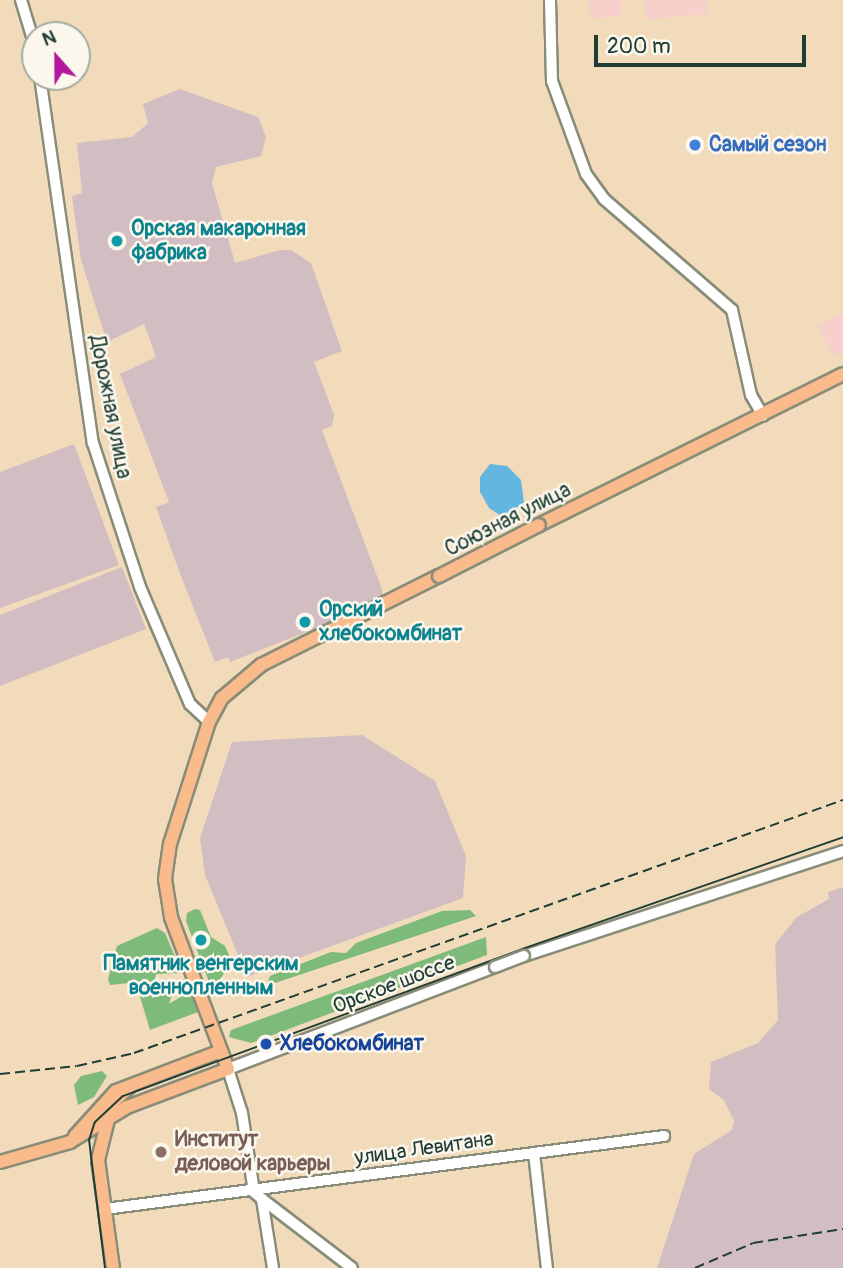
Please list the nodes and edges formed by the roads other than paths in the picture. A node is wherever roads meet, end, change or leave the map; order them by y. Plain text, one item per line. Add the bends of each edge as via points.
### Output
1 (20, 0) edge
2 (550, 0) edge
3 (27, 21) edge
4 (42, 91) edge
5 (843, 374) edge
6 (763, 416) junction
7 (209, 722) junction
8 (843, 851) edge
9 (221, 1051) junction
10 (228, 1069) junction
11 (130, 1086) junction
12 (105, 1122) junction
13 (664, 1136) dead end
14 (71, 1142) junction
15 (534, 1153) junction
16 (98, 1160) junction
17 (0, 1162) edge
18 (258, 1196) junction
19 (105, 1209) junction
20 (113, 1268) edge
21 (273, 1268) edge
22 (352, 1268) edge
23 (547, 1268) edge

1 - 3 street
2 - 6 street via 552,81 586,174 604,199 733,310 751,394
4 - 7 street, Дорожная улица via 93,443 140,587 190,704
5 - 6 main road, Союзная улица
6 - 7 main road, Союзная улица, bridge via 261,665 222,698
7 - 9 main road, Союзная улица via 170,844 165,879 172,917
8 - 10 street, Орское шоссе, bridge via 524,956
9 - 10 main road, Союзная улица
9 - 11 main road
10 - 12 main road, Орское шоссе via 127,1107
10 - 18 street via 242,1113
11 - 12 main road via 113,1103
11 - 14 main road via 99,1105
12 - 14 main road, Орское шоссе
12 - 16 main road
13 - 15 street, улица Левитана
14 - 16 main road via 82,1143
14 - 17 main road, Орское шоссе
15 - 18 street, улица Левитана
15 - 23 street
16 - 19 main road
18 - 19 street, улица Левитана
18 - 21 street
18 - 22 street
19 - 20 main road

